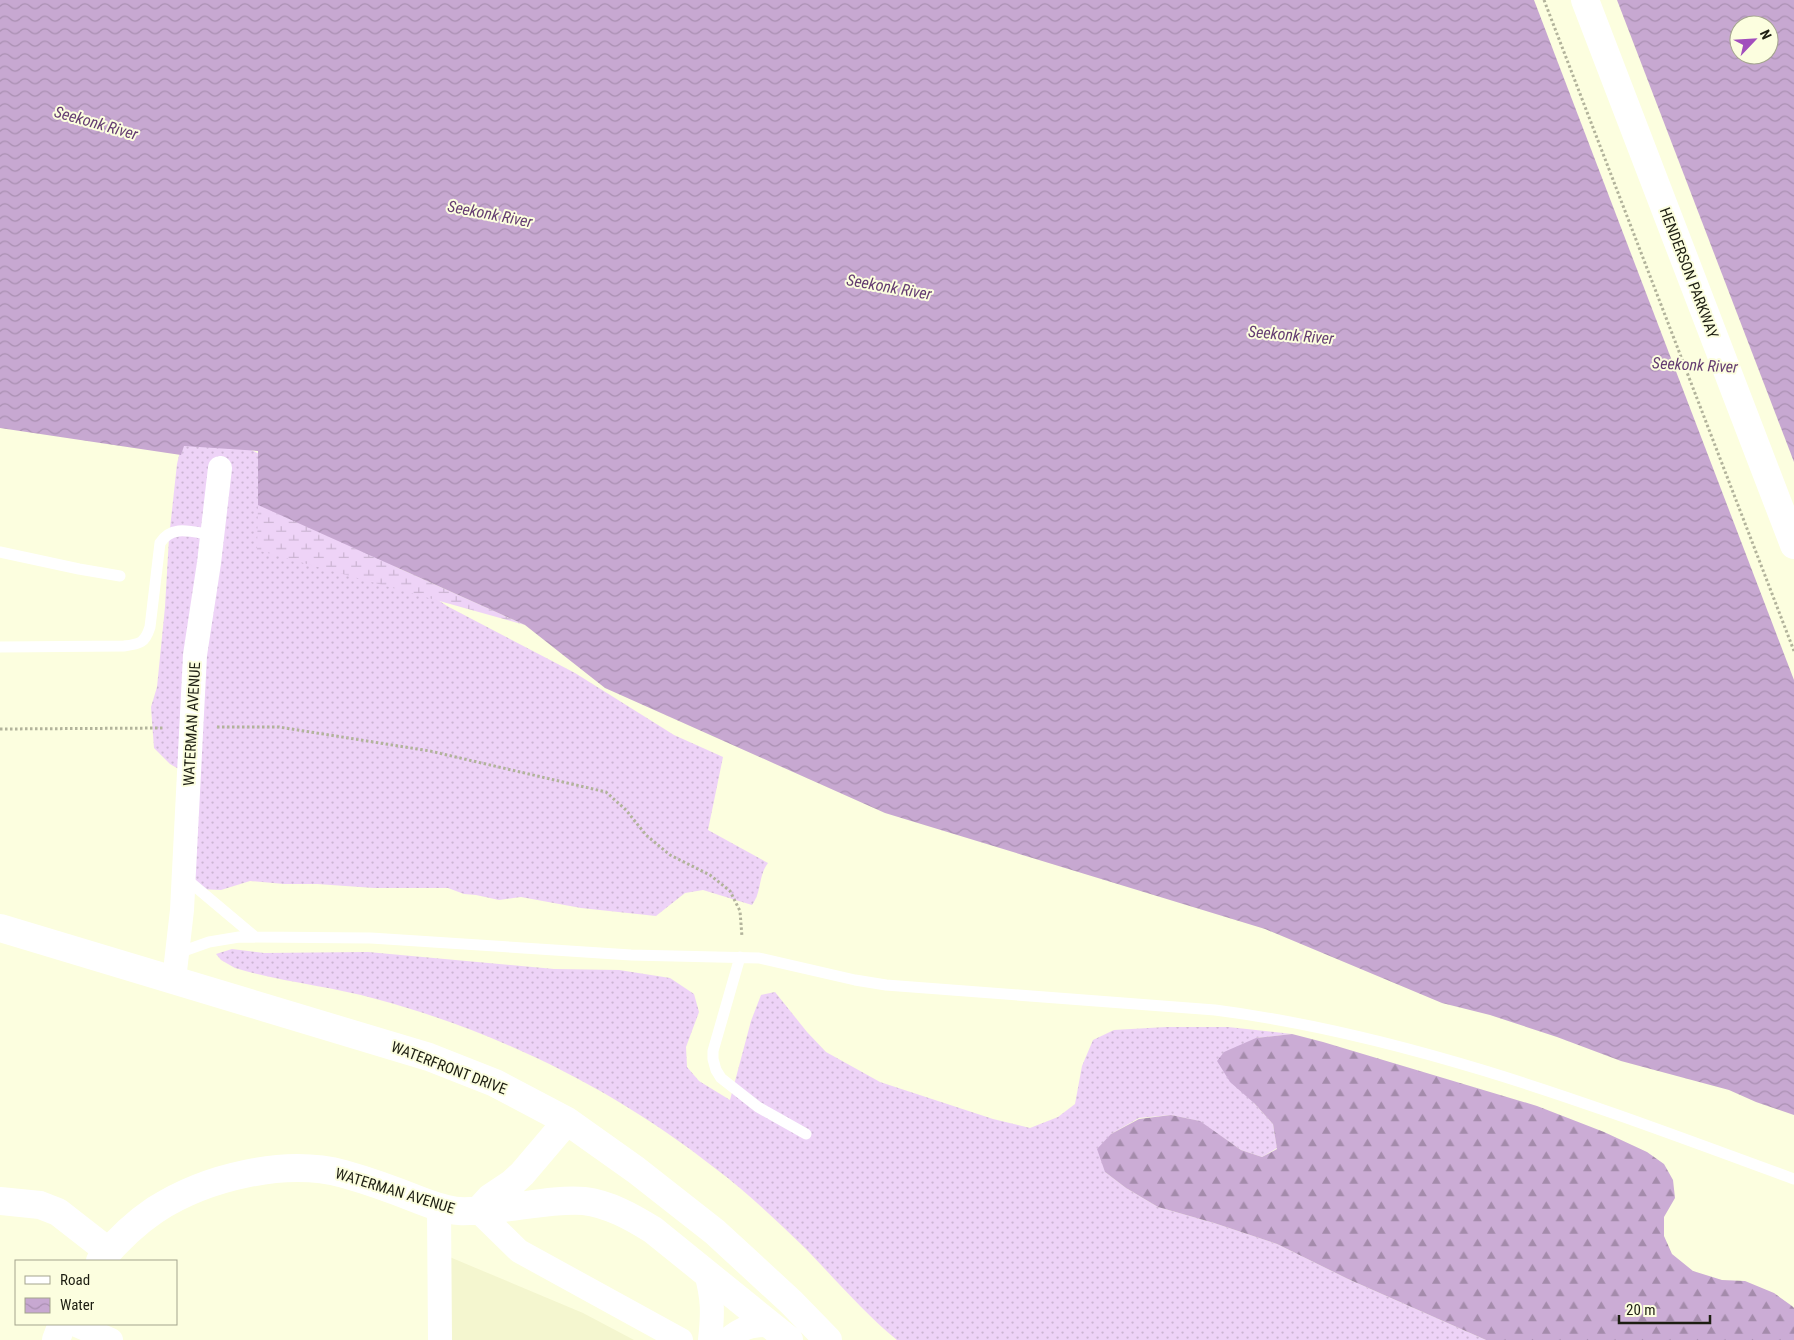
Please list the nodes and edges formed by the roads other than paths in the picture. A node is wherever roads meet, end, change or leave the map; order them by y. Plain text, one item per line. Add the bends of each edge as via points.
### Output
1 (1585, 0) edge
2 (220, 468) dead end
3 (212, 535) junction
4 (1794, 545) edge
5 (0, 552) edge
6 (120, 576) dead end
7 (0, 647) edge
8 (184, 877) junction
9 (0, 928) edge
10 (254, 936) junction
11 (178, 953) junction
12 (740, 957) junction
13 (174, 980) junction
14 (567, 1121) junction
15 (806, 1134) dead end
16 (1794, 1179) edge
17 (0, 1201) edge
18 (438, 1207) junction
19 (478, 1211) junction
20 (104, 1256) edge
21 (706, 1273) junction
22 (62, 1325) edge
23 (76, 1325) edge
24 (779, 1333) edge
25 (56, 1340) edge
26 (111, 1340) edge
27 (440, 1340) edge
28 (681, 1340) edge
29 (710, 1340) edge
30 (727, 1340) edge
31 (828, 1340) edge

1 - 4 main road, HENDERSON PARKWAY
2 - 3 street, WATERMAN AVENUE
3 - 7 lane via 183,530 165,535 160,543 150,627 142,642 124,646
3 - 8 street, WATERMAN AVENUE via 193,681
5 - 6 lane
8 - 10 lane
8 - 11 street, WATERMAN AVENUE
9 - 13 main road, WATERFRONT DRIVE
10 - 11 lane via 226,938
10 - 12 lane via 371,938 631,955
11 - 13 street, WATERMAN AVENUE
12 - 15 lane via 713,1051 716,1070 758,1107
12 - 16 lane via 780,962 886,985 1215,1010 1370,1038 1525,1083
13 - 14 main road, WATERFRONT DRIVE via 429,1057 495,1083
14 - 19 main road via 522,1174
14 - 31 main road, WATERFRONT DRIVE via 715,1232
17 - 20 main road via 40,1205 58,1212
18 - 19 main road, WATERMAN AVENUE
18 - 20 main road, WATERMAN AVENUE via 332,1171 277,1169 218,1182 178,1197 140,1221
18 - 27 street
19 - 21 main road, WATERMAN AVENUE via 566,1201 601,1205 653,1230
19 - 28 street via 519,1251
21 - 24 main road, WATERMAN AVENUE
21 - 29 street via 713,1310
22 - 25 main road
23 - 26 street
24 - 30 street via 751,1325

